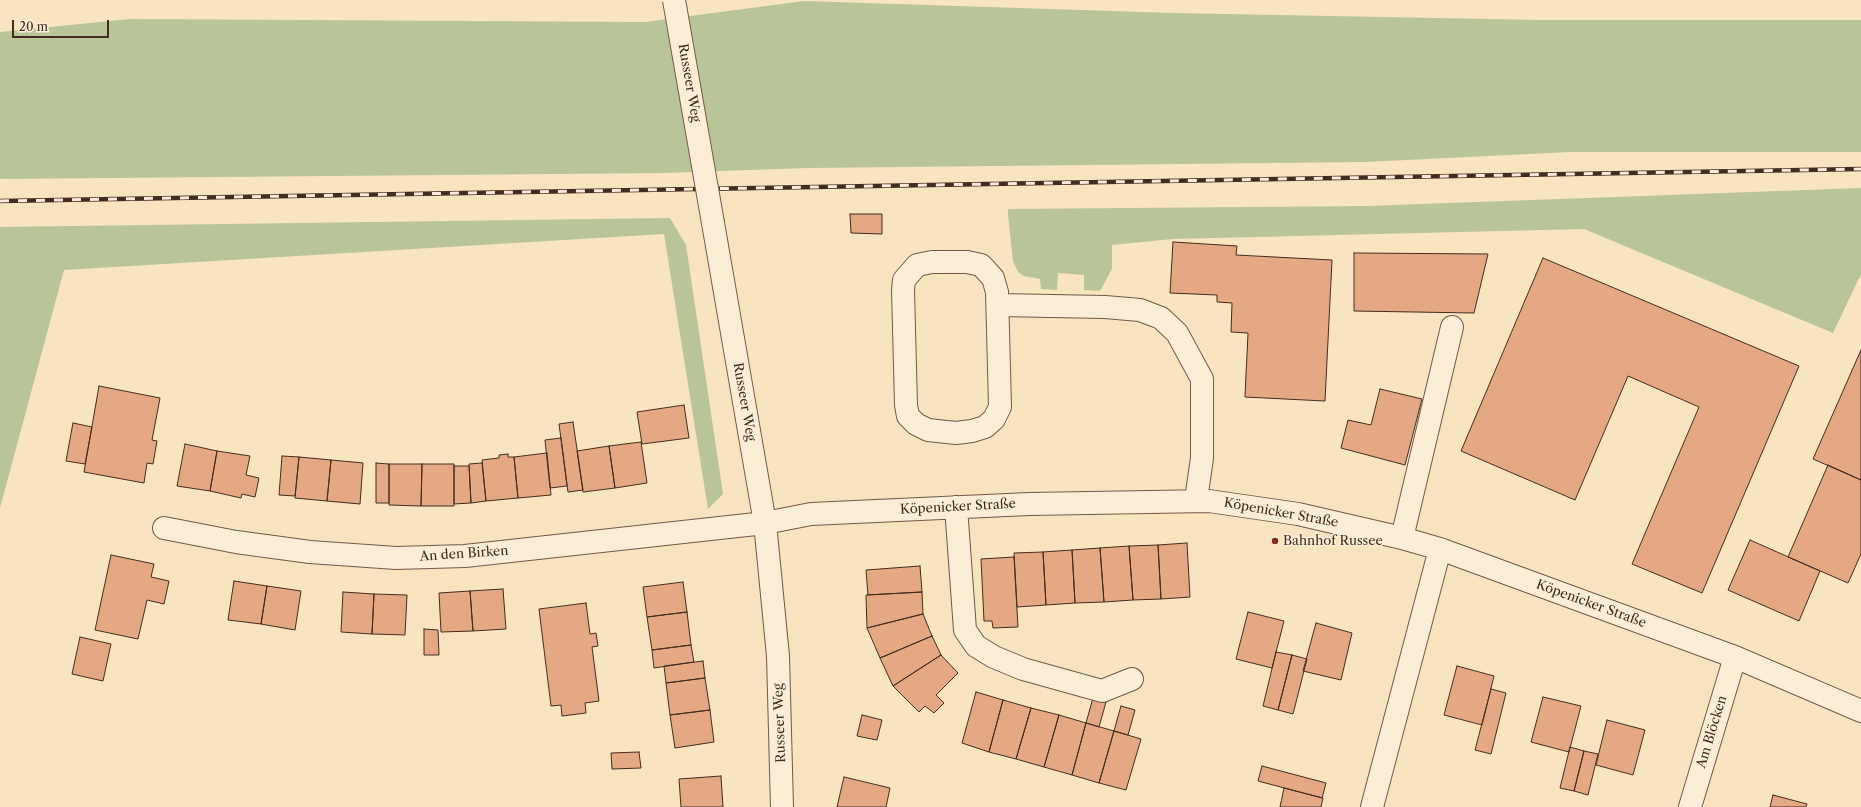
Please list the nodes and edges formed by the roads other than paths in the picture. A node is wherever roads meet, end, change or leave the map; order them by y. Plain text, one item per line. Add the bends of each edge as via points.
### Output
1 (674, 0) edge
2 (998, 305) junction
3 (1452, 327) dead end
4 (1196, 500) junction
5 (956, 507) junction
6 (765, 523) junction
7 (164, 528) dead end
8 (1402, 538) junction
9 (1440, 549) junction
10 (1735, 657) junction
11 (1132, 679) dead end
12 (1861, 711) edge
13 (782, 807) edge
14 (1372, 807) edge
15 (1690, 807) edge

1 - 6 street, Russeer Weg, bridge
2 - 2 street via 993,278 981,266 966,262 932,262 917,265 904,280 906,405 908,416 916,424 928,430 956,433 985,427 994,419 1000,407
2 - 4 street via 1140,310 1161,318 1177,332 1202,379 1202,458
3 - 8 street
4 - 5 street, Köpenicker Straße
4 - 8 street, Köpenicker Straße via 1298,514
5 - 6 street, Köpenicker Straße via 811,514
5 - 11 street via 965,630 976,646 1023,669 1102,691
6 - 7 street, An den Birken via 465,556 396,558 310,552 236,542
6 - 13 street, Russeer Weg via 778,656
8 - 9 street, Köpenicker Straße
9 - 10 street, Köpenicker Straße
9 - 14 street
10 - 12 street, Köpenicker Straße
10 - 15 street, Am Blöcken

